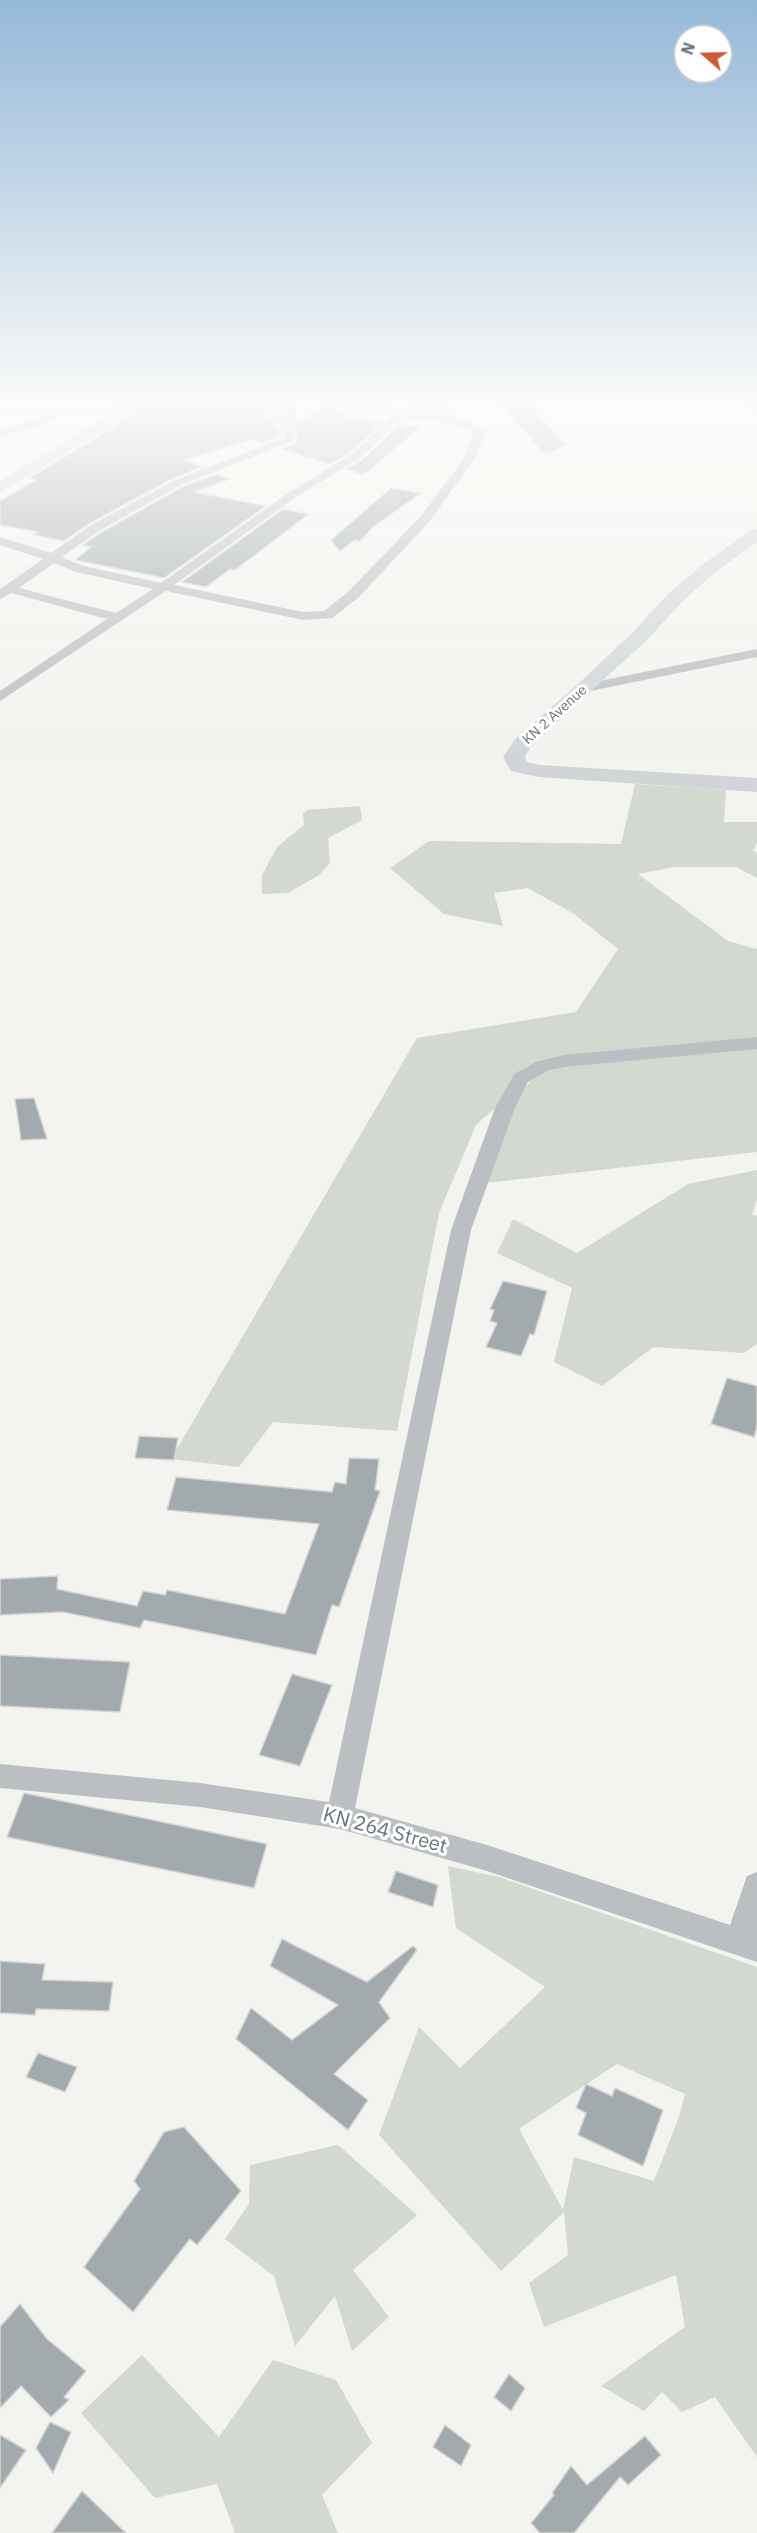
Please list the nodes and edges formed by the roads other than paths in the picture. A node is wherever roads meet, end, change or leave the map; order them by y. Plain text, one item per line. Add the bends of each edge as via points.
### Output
1 (107, 521) edge
2 (255, 521) edge
3 (423, 521) edge
4 (757, 534) edge
5 (0, 541) edge
6 (53, 558) junction
7 (165, 586) junction
8 (4, 592) edge
9 (119, 618) junction
10 (757, 653) edge
11 (585, 688) junction
12 (0, 697) edge
13 (757, 785) edge
14 (757, 1042) edge
15 (0, 1776) edge
16 (340, 1816) junction
17 (757, 1885) edge
18 (748, 1945) edge

1 - 6 street
2 - 7 street
3 - 7 street via 353,595 327,615 303,616
4 - 11 main road, KN 2 Avenue via 675,598
5 - 6 street
6 - 7 street via 80,569
6 - 8 street
7 - 9 street
8 - 9 street
9 - 12 street
10 - 11 street
11 - 13 main road, KN 2 Avenue via 523,742 514,757 519,766 538,771
14 - 16 street via 564,1061 520,1078 460,1230
15 - 16 street, KN 264 Street via 200,1795
16 - 18 street, KN 264 Street via 487,1858
17 - 18 street

